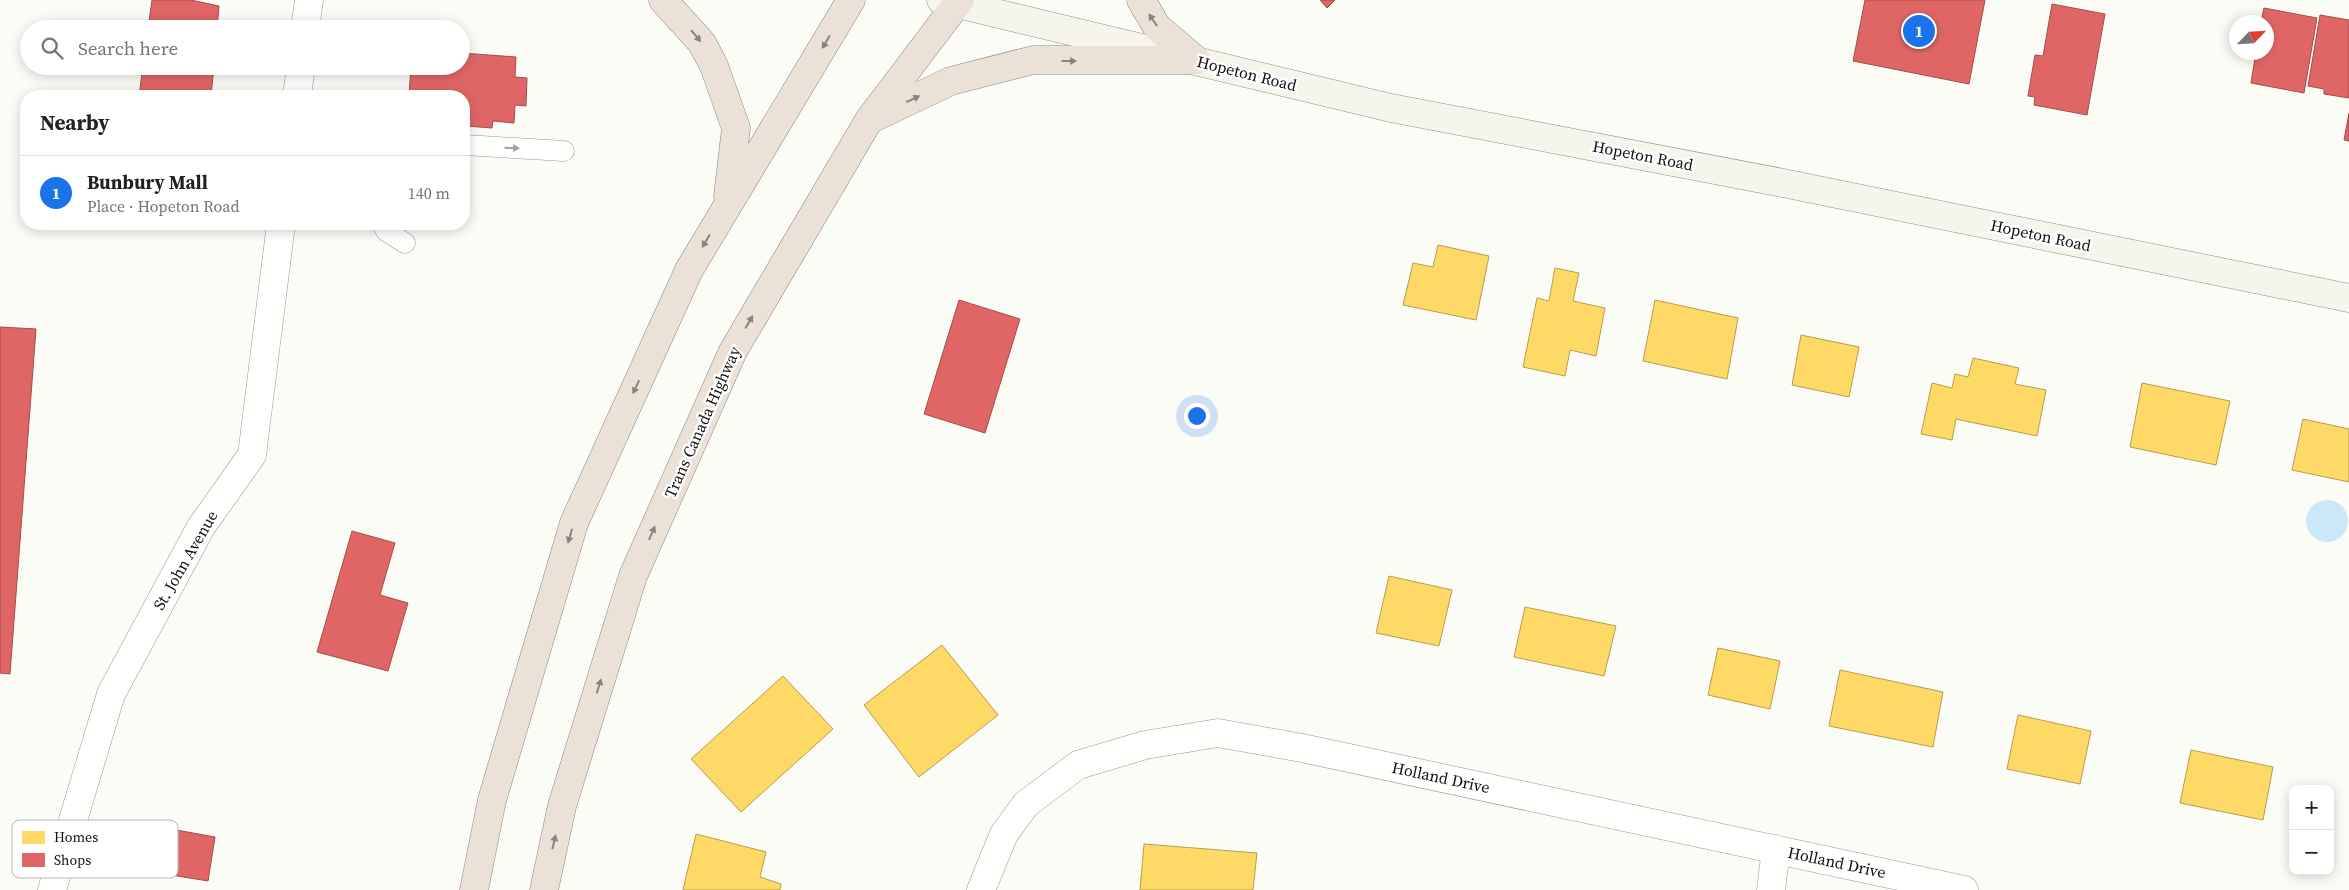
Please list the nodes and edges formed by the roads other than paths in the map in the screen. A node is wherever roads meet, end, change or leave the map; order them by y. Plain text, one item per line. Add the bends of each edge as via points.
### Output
1 (309, 0) edge
2 (663, 0) edge
3 (851, 0) edge
4 (1141, 0) edge
5 (952, 1) edge
6 (306, 20) edge
7 (1196, 60) junction
8 (300, 75) edge
9 (298, 90) edge
10 (869, 120) junction
11 (470, 145) edge
12 (564, 151) dead end
13 (727, 206) junction
14 (280, 230) edge
15 (385, 230) edge
16 (405, 243) dead end
17 (2349, 298) edge
18 (73, 820) edge
19 (1776, 849) junction
20 (56, 878) edge
21 (52, 890) edge
22 (474, 890) edge
23 (544, 890) edge
24 (980, 890) edge
25 (1771, 890) edge
26 (1964, 890) edge

1 - 6 street
2 -> 13 highway via 702,43 714,66 736,128
3 -> 13 highway
7 -> 4 highway via 1157,27
5 - 7 main road, Hopeton Road
5 - 10 highway, Trans Canada Highway
10 -> 7 highway via 951,81 1033,60
7 - 17 main road, Hopeton Road via 1391,108 1778,182
8 - 9 street
23 -> 10 highway, Trans Canada Highway via 562,806 633,576 733,351
11 -> 12 lane
13 -> 22 highway via 689,270 574,523 492,800
14 - 18 street, St. John Avenue via 252,455 201,527 111,694
15 - 16 lane
19 - 24 street, Holland Drive via 1218,733 1145,745 1078,765 1026,804 1004,834
19 - 25 street
19 - 26 street, Holland Drive
20 - 21 street, St. John Avenue

